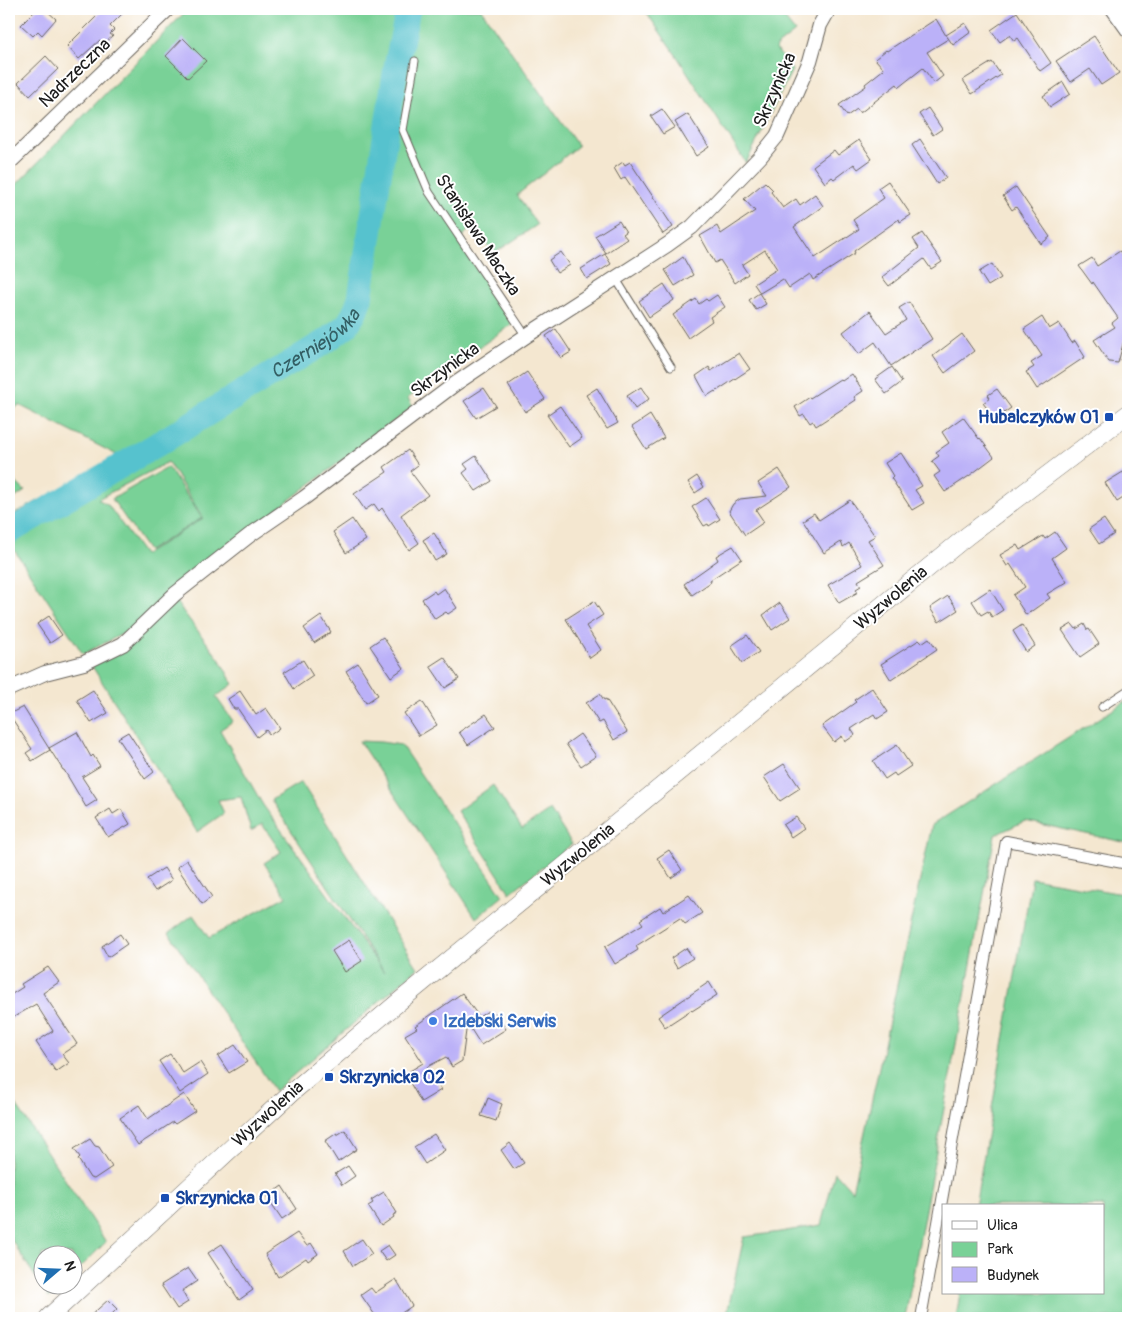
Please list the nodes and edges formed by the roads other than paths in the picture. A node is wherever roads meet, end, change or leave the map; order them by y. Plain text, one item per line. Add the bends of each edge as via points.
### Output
1 (168, 9) edge
2 (829, 9) edge
3 (1113, 9) edge
4 (1128, 30) edge
5 (414, 60) dead end
6 (9, 163) edge
7 (616, 279) junction
8 (526, 336) junction
9 (671, 366) dead end
10 (1128, 414) edge
11 (9, 689) edge
12 (1128, 690) edge
13 (1102, 707) dead end
14 (1128, 864) edge
15 (48, 1318) edge
16 (921, 1318) edge

1 - 6 street, Nadrzeczna
2 - 7 street, Skrzynicka via 777,136 692,227
3 - 4 street
5 - 8 lane, Stanisława Maczka via 403,130 429,192
7 - 8 street, Skrzynicka
7 - 9 lane
8 - 11 street, Skrzynicka via 455,384 250,535 175,594 123,644 84,663 45,673
10 - 15 street, Wyzwolenia via 967,536 393,1006 291,1092
12 - 13 lane
14 - 16 street via 1006,841

